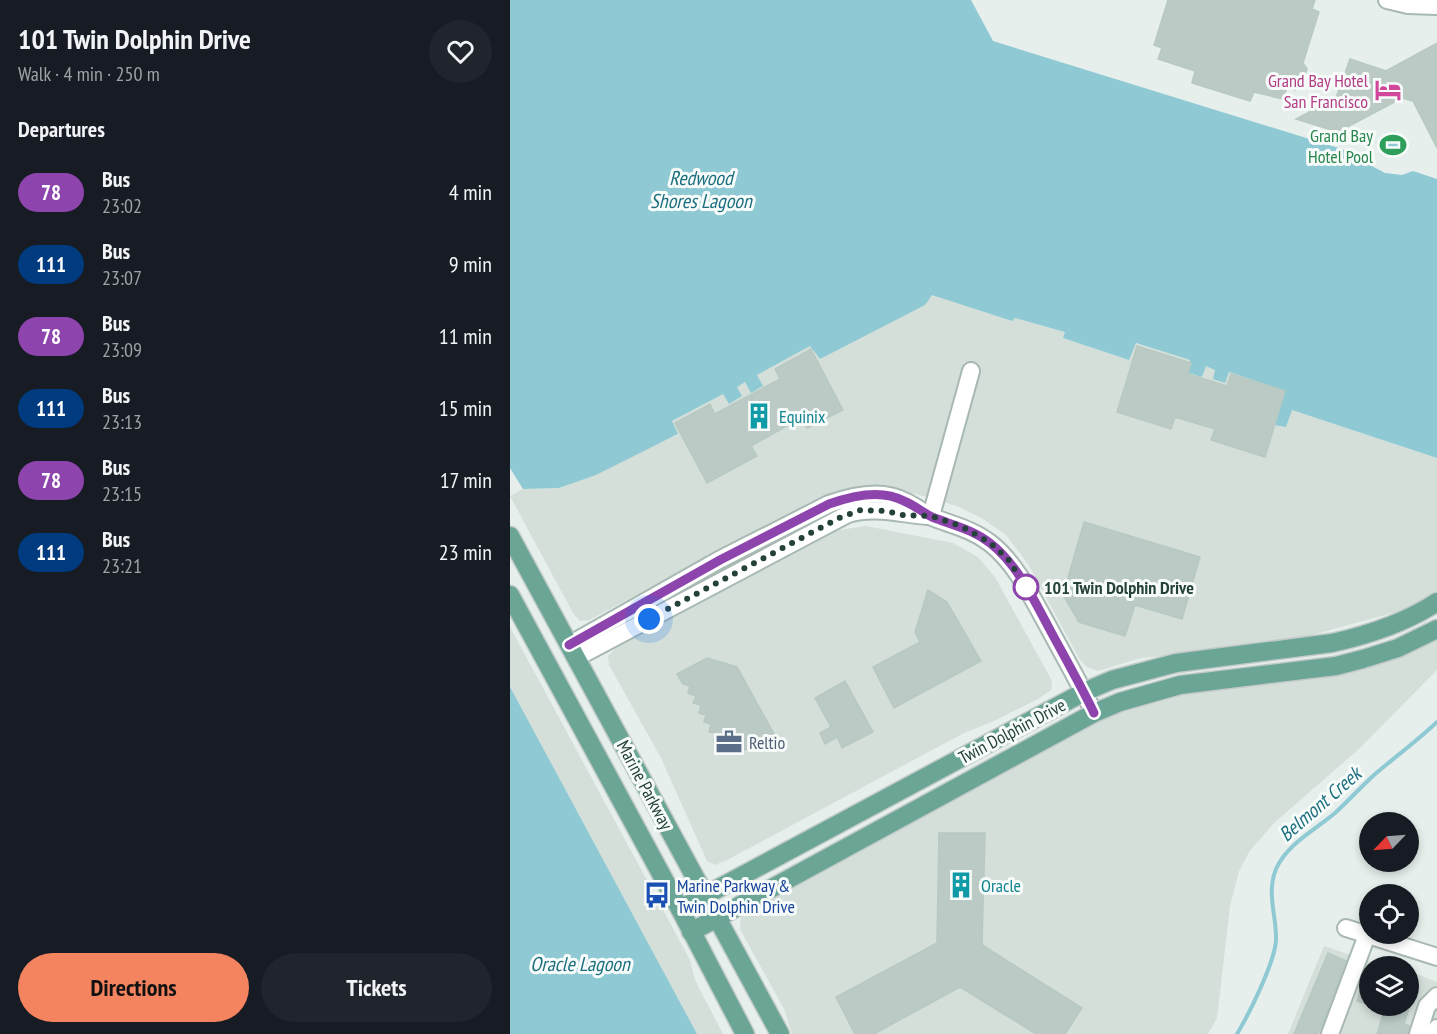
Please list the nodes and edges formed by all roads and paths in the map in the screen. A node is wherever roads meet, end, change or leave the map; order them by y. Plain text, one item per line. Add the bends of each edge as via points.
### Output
1 (1387, 0) edge
2 (1437, 6) edge
3 (971, 371) dead end
4 (931, 516) junction
5 (510, 536) edge
6 (510, 595) edge
7 (1437, 602) edge
8 (1437, 630) edge
9 (573, 652) junction
10 (1084, 692) junction
11 (1094, 713) junction
12 (704, 896) junction
13 (680, 909) junction
14 (716, 918) junction
15 (1347, 928) dead end
16 (1359, 932) edge
17 (691, 933) junction
18 (1364, 944) edge
19 (1396, 944) edge
20 (1437, 957) edge
21 (1437, 997) edge
22 (1437, 1028) edge
23 (744, 1034) edge
24 (780, 1034) edge
25 (1330, 1034) edge
26 (1418, 1034) edge
27 (1432, 1034) edge

1 - 2 street
3 - 4 street
4 - 9 street via 861,510 848,514
4 - 10 street via 961,526 1008,559
5 - 9 main road, Marine Parkway
6 - 13 main road, Marine Parkway
7 - 10 main road, Twin Dolphin Drive via 1357,637 1176,663 1112,680
8 - 11 main road, Twin Dolphin Drive via 1398,648 1336,666 1180,685
9 - 12 main road, Marine Parkway
10 - 11 street
10 - 12 main road, Twin Dolphin Drive
11 - 14 main road, Twin Dolphin Drive
12 - 13 main road, Twin Dolphin Drive
12 - 14 main road, Marine Parkway
13 - 17 main road, Marine Parkway
14 - 17 main road, Twin Dolphin Drive
14 - 24 main road, Marine Parkway
15 - 16 street
17 - 23 main road, Marine Parkway
18 - 25 street
19 - 20 street
21 - 26 street via 1427,1006
22 - 27 street

